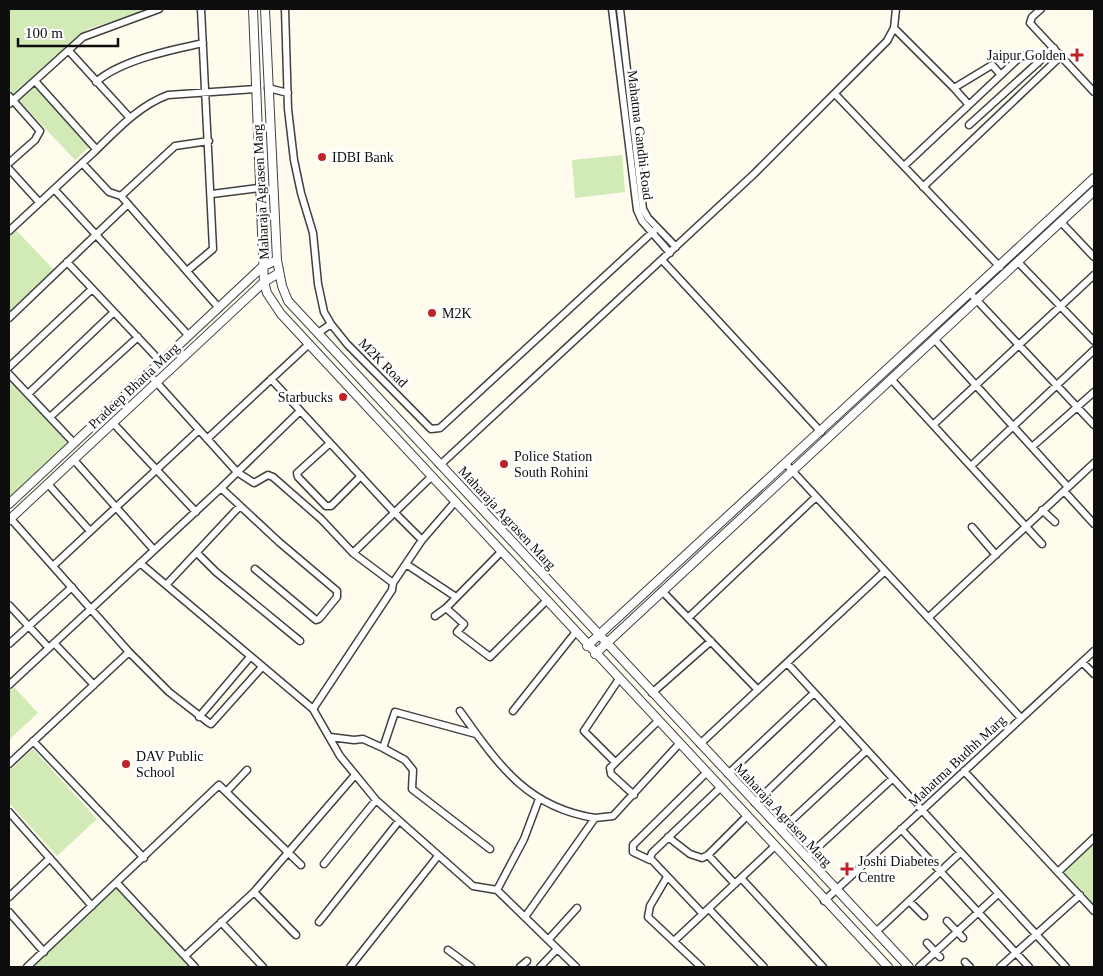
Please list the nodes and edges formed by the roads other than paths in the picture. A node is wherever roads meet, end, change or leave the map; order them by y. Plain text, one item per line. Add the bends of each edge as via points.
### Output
1 (159, 9) edge
2 (201, 9) edge
3 (253, 9) edge
4 (285, 9) edge
5 (612, 9) edge
6 (620, 9) edge
7 (896, 9) edge
8 (1041, 9) edge
9 (265, 13) edge
10 (253, 18) junction
11 (894, 28) junction
12 (203, 43) junction
13 (1054, 48) junction
14 (69, 51) junction
15 (1061, 56) junction
16 (1038, 63) junction
17 (1001, 75) junction
18 (35, 81) junction
19 (96, 82) junction
20 (268, 88) junction
21 (954, 88) junction
22 (256, 89) junction
23 (206, 92) junction
24 (1094, 92) edge
25 (288, 93) junction
26 (835, 94) junction
27 (10, 100) edge
28 (969, 105) junction
29 (130, 118) junction
30 (969, 125) dead end
31 (209, 141) junction
32 (96, 149) junction
33 (9, 163) edge
34 (82, 163) junction
35 (904, 166) junction
36 (9, 169) edge
37 (1094, 178) edge
38 (923, 187) junction
39 (259, 188) junction
40 (54, 189) junction
41 (1094, 191) edge
42 (212, 194) junction
43 (121, 196) junction
44 (39, 202) junction
45 (128, 204) junction
46 (1061, 222) junction
47 (654, 230) junction
48 (9, 231) edge
49 (96, 234) junction
50 (676, 247) junction
51 (670, 253) junction
52 (1094, 257) edge
53 (277, 260) junction
54 (662, 260) junction
55 (67, 262) junction
56 (1018, 262) junction
57 (262, 267) junction
58 (1000, 267) junction
59 (187, 271) junction
60 (279, 274) junction
61 (1094, 275) edge
62 (264, 282) junction
63 (92, 289) junction
64 (971, 294) junction
65 (976, 300) junction
66 (1061, 306) junction
67 (219, 308) junction
68 (114, 312) junction
69 (9, 318) edge
70 (331, 324) junction
71 (318, 333) junction
72 (189, 336) junction
73 (138, 338) junction
74 (935, 340) junction
75 (1094, 342) edge
76 (309, 344) junction
77 (1018, 345) junction
78 (1094, 350) edge
79 (161, 362) junction
80 (9, 367) edge
81 (9, 374) edge
82 (148, 374) junction
83 (271, 379) junction
84 (891, 379) junction
85 (157, 382) junction
86 (976, 385) junction
87 (1057, 386) junction
88 (1094, 392) edge
89 (28, 394) junction
90 (1078, 407) junction
91 (300, 411) junction
92 (50, 417) junction
93 (113, 423) junction
94 (933, 424) junction
95 (1094, 425) edge
96 (1013, 427) junction
97 (199, 430) junction
98 (821, 432) junction
99 (207, 439) junction
100 (74, 443) junction
101 (329, 444) junction
102 (1032, 447) junction
103 (74, 460) junction
104 (1094, 463) edge
105 (786, 464) junction
106 (440, 465) junction
107 (971, 466) junction
108 (156, 469) junction
109 (792, 471) junction
110 (237, 472) junction
111 (361, 476) junction
112 (431, 477) junction
113 (48, 484) junction
114 (221, 488) junction
115 (1066, 489) junction
116 (816, 497) junction
117 (455, 502) junction
118 (9, 504) edge
119 (240, 506) junction
120 (116, 507) junction
121 (1042, 510) junction
122 (196, 512) junction
123 (394, 513) junction
124 (9, 518) edge
125 (1055, 522) dead end
126 (1094, 524) edge
127 (1026, 526) junction
128 (972, 527) dead end
129 (90, 531) junction
130 (422, 540) junction
131 (1042, 544) dead end
132 (154, 550) junction
133 (501, 552) junction
134 (197, 553) junction
135 (353, 553) junction
136 (996, 554) junction
137 (140, 563) junction
138 (406, 564) junction
139 (53, 566) junction
140 (255, 569) dead end
141 (885, 571) junction
142 (393, 583) junction
143 (166, 585) junction
144 (72, 587) junction
145 (662, 591) junction
146 (456, 598) junction
147 (546, 601) junction
148 (9, 605) edge
149 (92, 608) junction
150 (446, 608) junction
151 (435, 616) dead end
152 (688, 618) junction
153 (928, 618) junction
154 (28, 626) junction
155 (576, 633) junction
156 (598, 635) junction
157 (300, 641) dead end
158 (711, 641) junction
159 (54, 643) junction
160 (606, 643) junction
161 (9, 644) edge
162 (587, 646) junction
163 (49, 648) junction
164 (1094, 651) edge
165 (129, 652) junction
166 (595, 654) junction
167 (250, 656) junction
168 (1082, 662) junction
169 (787, 663) junction
170 (262, 667) junction
171 (1094, 674) edge
172 (619, 679) junction
173 (9, 684) edge
174 (94, 685) junction
175 (758, 690) junction
176 (652, 693) junction
177 (814, 693) junction
178 (313, 709) junction
179 (460, 711) dead end
180 (513, 711) dead end
181 (200, 717) junction
182 (1021, 718) junction
183 (658, 721) junction
184 (840, 722) junction
185 (476, 734) junction
186 (330, 737) junction
187 (33, 741) junction
188 (679, 744) junction
189 (700, 744) junction
190 (383, 748) junction
191 (866, 751) junction
192 (614, 762) junction
193 (9, 764) edge
194 (247, 770) dead end
195 (964, 771) junction
196 (706, 772) junction
197 (728, 774) junction
198 (355, 775) junction
199 (892, 779) junction
200 (720, 788) junction
201 (228, 792) junction
202 (634, 795) junction
203 (539, 798) junction
204 (376, 800) junction
205 (755, 803) junction
206 (921, 811) junction
207 (9, 812) edge
208 (747, 816) junction
209 (595, 818) junction
210 (399, 821) junction
211 (901, 829) junction
212 (781, 830) junction
213 (668, 837) junction
214 (1094, 838) edge
215 (775, 846) junction
216 (490, 849) dead end
217 (289, 852) junction
218 (960, 853) junction
219 (708, 855) junction
220 (438, 856) junction
221 (50, 858) junction
222 (144, 858) junction
223 (806, 858) junction
224 (650, 860) junction
225 (324, 864) dead end
226 (301, 865) dead end
227 (940, 872) junction
228 (1058, 872) junction
229 (667, 877) junction
230 (741, 878) junction
231 (117, 883) junction
232 (735, 884) junction
233 (497, 890) junction
234 (836, 890) junction
235 (254, 892) junction
236 (998, 894) junction
237 (1080, 895) junction
238 (9, 897) edge
239 (824, 901) junction
240 (909, 901) junction
241 (92, 906) junction
242 (577, 908) dead end
243 (708, 909) junction
244 (1094, 911) edge
245 (9, 912) edge
246 (977, 912) junction
247 (703, 914) junction
248 (924, 916) dead end
249 (525, 917) junction
250 (947, 921) dead end
251 (221, 922) junction
252 (319, 922) dead end
253 (956, 931) junction
254 (876, 932) junction
255 (296, 935) dead end
256 (1036, 935) junction
257 (963, 938) dead end
258 (548, 940) junction
259 (674, 941) junction
260 (927, 943) dead end
261 (557, 949) junction
262 (448, 950) dead end
263 (44, 952) junction
264 (1016, 953) junction
265 (937, 955) junction
266 (185, 956) junction
267 (527, 960) dead end
268 (572, 966) edge
269 (28, 967) edge
270 (195, 967) edge
271 (263, 967) edge
272 (350, 967) edge
273 (471, 967) edge
274 (520, 967) edge
275 (540, 967) edge
276 (701, 967) edge
277 (764, 967) edge
278 (824, 967) edge
279 (888, 967) edge
280 (909, 967) edge
281 (919, 967) edge
282 (1000, 967) edge
283 (1029, 967) edge
284 (1066, 967) edge

1 - 14 street via 93,32
2 - 12 street
3 - 10 street, Maharaja Agrasen Marg
4 - 25 street, M2K Road
5 - 47 street, Mahatma Gandhi Road via 637,210 642,221
6 - 47 street, Mahatma Gandhi Road via 643,209
7 - 11 street
8 - 13 street via 1030,23
9 - 10 street
9 - 20 street, Maharaja Agrasen Marg
10 - 22 street, Maharaja Agrasen Marg
11 - 21 street
11 - 26 street via 888,41
12 - 19 street via 113,70
12 - 23 street
13 - 15 street
13 - 16 street
14 - 18 street
14 - 19 street
15 - 24 street
15 - 38 street
16 - 17 street via 1031,56 1021,56
16 - 30 street
17 - 21 street via 992,65
17 - 28 street
18 - 27 street
18 - 32 street
19 - 29 street
20 - 25 street
20 - 53 street, Maharaja Agrasen Marg
21 - 28 street
22 - 23 street
22 - 39 street, Maharaja Agrasen Marg
23 - 29 street via 168,95 143,107
23 - 31 street
25 - 70 street, M2K Road via 294,160 313,233 320,298
26 - 35 street
26 - 50 street
27 - 33 street via 40,131 35,140
28 - 35 street
29 - 32 street
31 - 42 street
31 - 43 street via 175,146
32 - 34 street
34 - 40 street
34 - 43 street via 109,192
35 - 38 street
36 - 44 street
37 - 58 street
38 - 58 street
39 - 42 street
39 - 57 street, Maharaja Agrasen Marg
40 - 44 street
40 - 49 street
41 - 46 street
42 - 59 street via 213,249
43 - 45 street
44 - 48 street
45 - 49 street
45 - 59 street
46 - 52 street
46 - 56 street
47 - 50 street, Mahatma Gandhi Road
47 - 51 street, Mahatma Gandhi Road
47 - 70 street, M2K Road via 435,430 347,344
49 - 55 street
49 - 72 street
50 - 51 street
51 - 54 street
53 - 57 street, Pradeep Bhatia Marg
53 - 60 street, Maharaja Agrasen Marg
54 - 98 street
54 - 106 street
55 - 63 street
55 - 69 street
56 - 65 street
56 - 66 street
57 - 62 street, Maharaja Agrasen Marg
57 - 67 street, Pradeep Bhatia Marg
58 - 64 street
59 - 67 street
60 - 62 street, Pradeep Bhatia Marg
60 - 71 street, Maharaja Agrasen Marg via 288,301
61 - 66 street
62 - 76 street, Maharaja Agrasen Marg via 281,314
62 - 85 street, Pradeep Bhatia Marg
63 - 68 street
63 - 80 street
64 - 65 street
64 - 98 street
65 - 74 street
65 - 77 street
66 - 75 street
66 - 77 street
67 - 72 street, Pradeep Bhatia Marg
68 - 73 street
68 - 89 street
70 - 71 street
71 - 106 street, Maharaja Agrasen Marg
72 - 79 street, Pradeep Bhatia Marg
73 - 79 street
73 - 92 street
74 - 84 street
74 - 86 street
76 - 83 street
76 - 112 street, Maharaja Agrasen Marg
77 - 86 street
77 - 87 street
78 - 87 street
79 - 82 street, Pradeep Bhatia Marg
81 - 89 street
82 - 85 street
82 - 100 street, Pradeep Bhatia Marg
83 - 91 street
83 - 99 street
84 - 94 street
84 - 109 street
85 - 93 street, Pradeep Bhatia Marg
85 - 97 street
86 - 94 street
86 - 96 street
87 - 90 street
87 - 96 street
88 - 90 street
89 - 92 street
90 - 95 street
90 - 102 street
91 - 101 street
91 - 110 street
92 - 100 street
93 - 103 street, Pradeep Bhatia Marg
93 - 108 street
94 - 107 street
96 - 102 street
96 - 107 street
97 - 99 street
97 - 108 street
98 - 105 street
99 - 110 street
100 - 118 street, Pradeep Bhatia Marg
101 - 111 street
101 - 111 street via 297,473 303,483 326,506 331,506
102 - 115 street
103 - 113 street, Pradeep Bhatia Marg
103 - 120 street
104 - 115 street
105 - 109 street
105 - 156 street
106 - 156 street, Maharaja Agrasen Marg
107 - 127 street
108 - 120 street
108 - 122 street
109 - 116 street
109 - 145 street
110 - 114 street
110 - 135 street via 254,484 268,476 273,477 321,519
111 - 123 street
112 - 117 street, Maharaja Agrasen Marg
112 - 123 street
113 - 124 street, Pradeep Bhatia Marg
113 - 129 street
114 - 119 street
114 - 122 street
115 - 121 street
115 - 126 street
116 - 141 street
116 - 152 street
117 - 130 street
117 - 133 street, Maharaja Agrasen Marg
119 - 134 street
119 - 140 street via 337,590 337,597 316,620
120 - 129 street
120 - 132 street
121 - 125 street
121 - 127 street
122 - 132 street
123 - 130 street
123 - 135 street
124 - 139 street
127 - 131 street
127 - 136 street
128 - 136 street
129 - 139 street
130 - 138 street
132 - 137 street
133 - 146 street
133 - 147 street, Maharaja Agrasen Marg
134 - 143 street
134 - 157 street
135 - 142 street
136 - 153 street
137 - 143 street
137 - 149 street
138 - 142 street
138 - 146 street
139 - 144 street
141 - 153 street
141 - 169 street
142 - 178 street via 392,590
143 - 167 street
144 - 149 street
144 - 154 street
145 - 152 street
145 - 160 street
146 - 150 street
147 - 150 street via 490,657 456,632 464,624
147 - 155 street, Maharaja Agrasen Marg
148 - 154 street
149 - 159 street
149 - 165 street
150 - 151 street
152 - 158 street
153 - 182 street
154 - 161 street
154 - 163 street
155 - 162 street, Maharaja Agrasen Marg
155 - 180 street
156 - 160 street, Maharaja Agrasen Marg
156 - 162 street
158 - 175 street
158 - 176 street
159 - 163 street
159 - 174 street
160 - 166 street
160 - 176 street, Maharaja Agrasen Marg
162 - 166 street, Maharaja Agrasen Marg
163 - 173 street
164 - 168 street, Mahatma Budhh Marg
165 - 174 street
165 - 181 street
166 - 172 street, Maharaja Agrasen Marg
167 - 170 street
167 - 181 street
168 - 171 street
168 - 182 street, Mahatma Budhh Marg
169 - 175 street
169 - 177 street
170 - 178 street
170 - 181 street via 211,724
172 - 183 street, Maharaja Agrasen Marg
172 - 192 street via 584,731
174 - 187 street
175 - 189 street
176 - 189 street, Maharaja Agrasen Marg
177 - 184 street
177 - 197 street
178 - 186 street
179 - 185 street
182 - 195 street, Mahatma Budhh Marg
183 - 188 street, Maharaja Agrasen Marg
183 - 192 street
184 - 191 street
184 - 205 street
185 - 190 street via 395,712
185 - 203 street via 505,772
186 - 190 street via 363,739
186 - 198 street
187 - 193 street
187 - 222 street
188 - 196 street, Maharaja Agrasen Marg
188 - 202 street
189 - 197 street, Maharaja Agrasen Marg
190 - 216 street via 405,760 413,770 412,789
191 - 199 street
191 - 212 street
192 - 202 street via 611,774
194 - 201 street
195 - 206 street, Mahatma Budhh Marg
195 - 228 street
196 - 200 street, Maharaja Agrasen Marg
196 - 224 street via 633,845 633,852
197 - 205 street, Maharaja Agrasen Marg
198 - 204 street
198 - 217 street
199 - 206 street
199 - 223 street
200 - 208 street, Maharaja Agrasen Marg
200 - 213 street
201 - 217 street
201 - 222 street via 219,785
202 - 209 street via 613,816
203 - 209 street via 559,809
203 - 233 street via 524,839
204 - 210 street
204 - 225 street
205 - 212 street, Maharaja Agrasen Marg
206 - 211 street, Mahatma Budhh Marg
206 - 218 street
207 - 221 street
208 - 215 street, Maharaja Agrasen Marg
208 - 219 street
209 - 249 street
210 - 220 street
210 - 252 street
211 - 227 street
211 - 234 street, Mahatma Budhh Marg
212 - 223 street, Maharaja Agrasen Marg
213 - 219 street via 697,858
213 - 224 street via 652,852
214 - 228 street
215 - 230 street
215 - 239 street, Maharaja Agrasen Marg
217 - 226 street
217 - 235 street
218 - 227 street
218 - 236 street
219 - 232 street
220 - 233 street via 473,886
220 - 272 street
221 - 238 street
221 - 241 street
222 - 231 street
223 - 234 street, Maharaja Agrasen Marg
224 - 229 street
227 - 240 street
227 - 246 street
228 - 237 street
229 - 247 street
229 - 259 street via 648,917
230 - 232 street
230 - 278 street
231 - 241 street
231 - 266 street
232 - 243 street
233 - 249 street
234 - 239 street, Mahatma Budhh Marg
234 - 254 street, Maharaja Agrasen Marg
235 - 251 street
235 - 255 street
236 - 246 street
236 - 256 street
237 - 244 street
237 - 256 street
239 - 279 street, Maharaja Agrasen Marg
240 - 248 street
240 - 254 street
241 - 263 street
242 - 258 street
243 - 247 street
243 - 277 street
245 - 263 street
246 - 253 street
246 - 264 street
247 - 259 street
249 - 258 street
250 - 253 street
251 - 266 street
251 - 271 street
253 - 257 street
253 - 265 street
254 - 280 street, Maharaja Agrasen Marg
256 - 264 street
256 - 284 street
258 - 261 street
259 - 276 street
260 - 265 street
261 - 268 street
261 - 275 street
262 - 273 street
263 - 269 street
264 - 282 street
264 - 283 street
265 - 281 street
266 - 270 street
267 - 274 street

